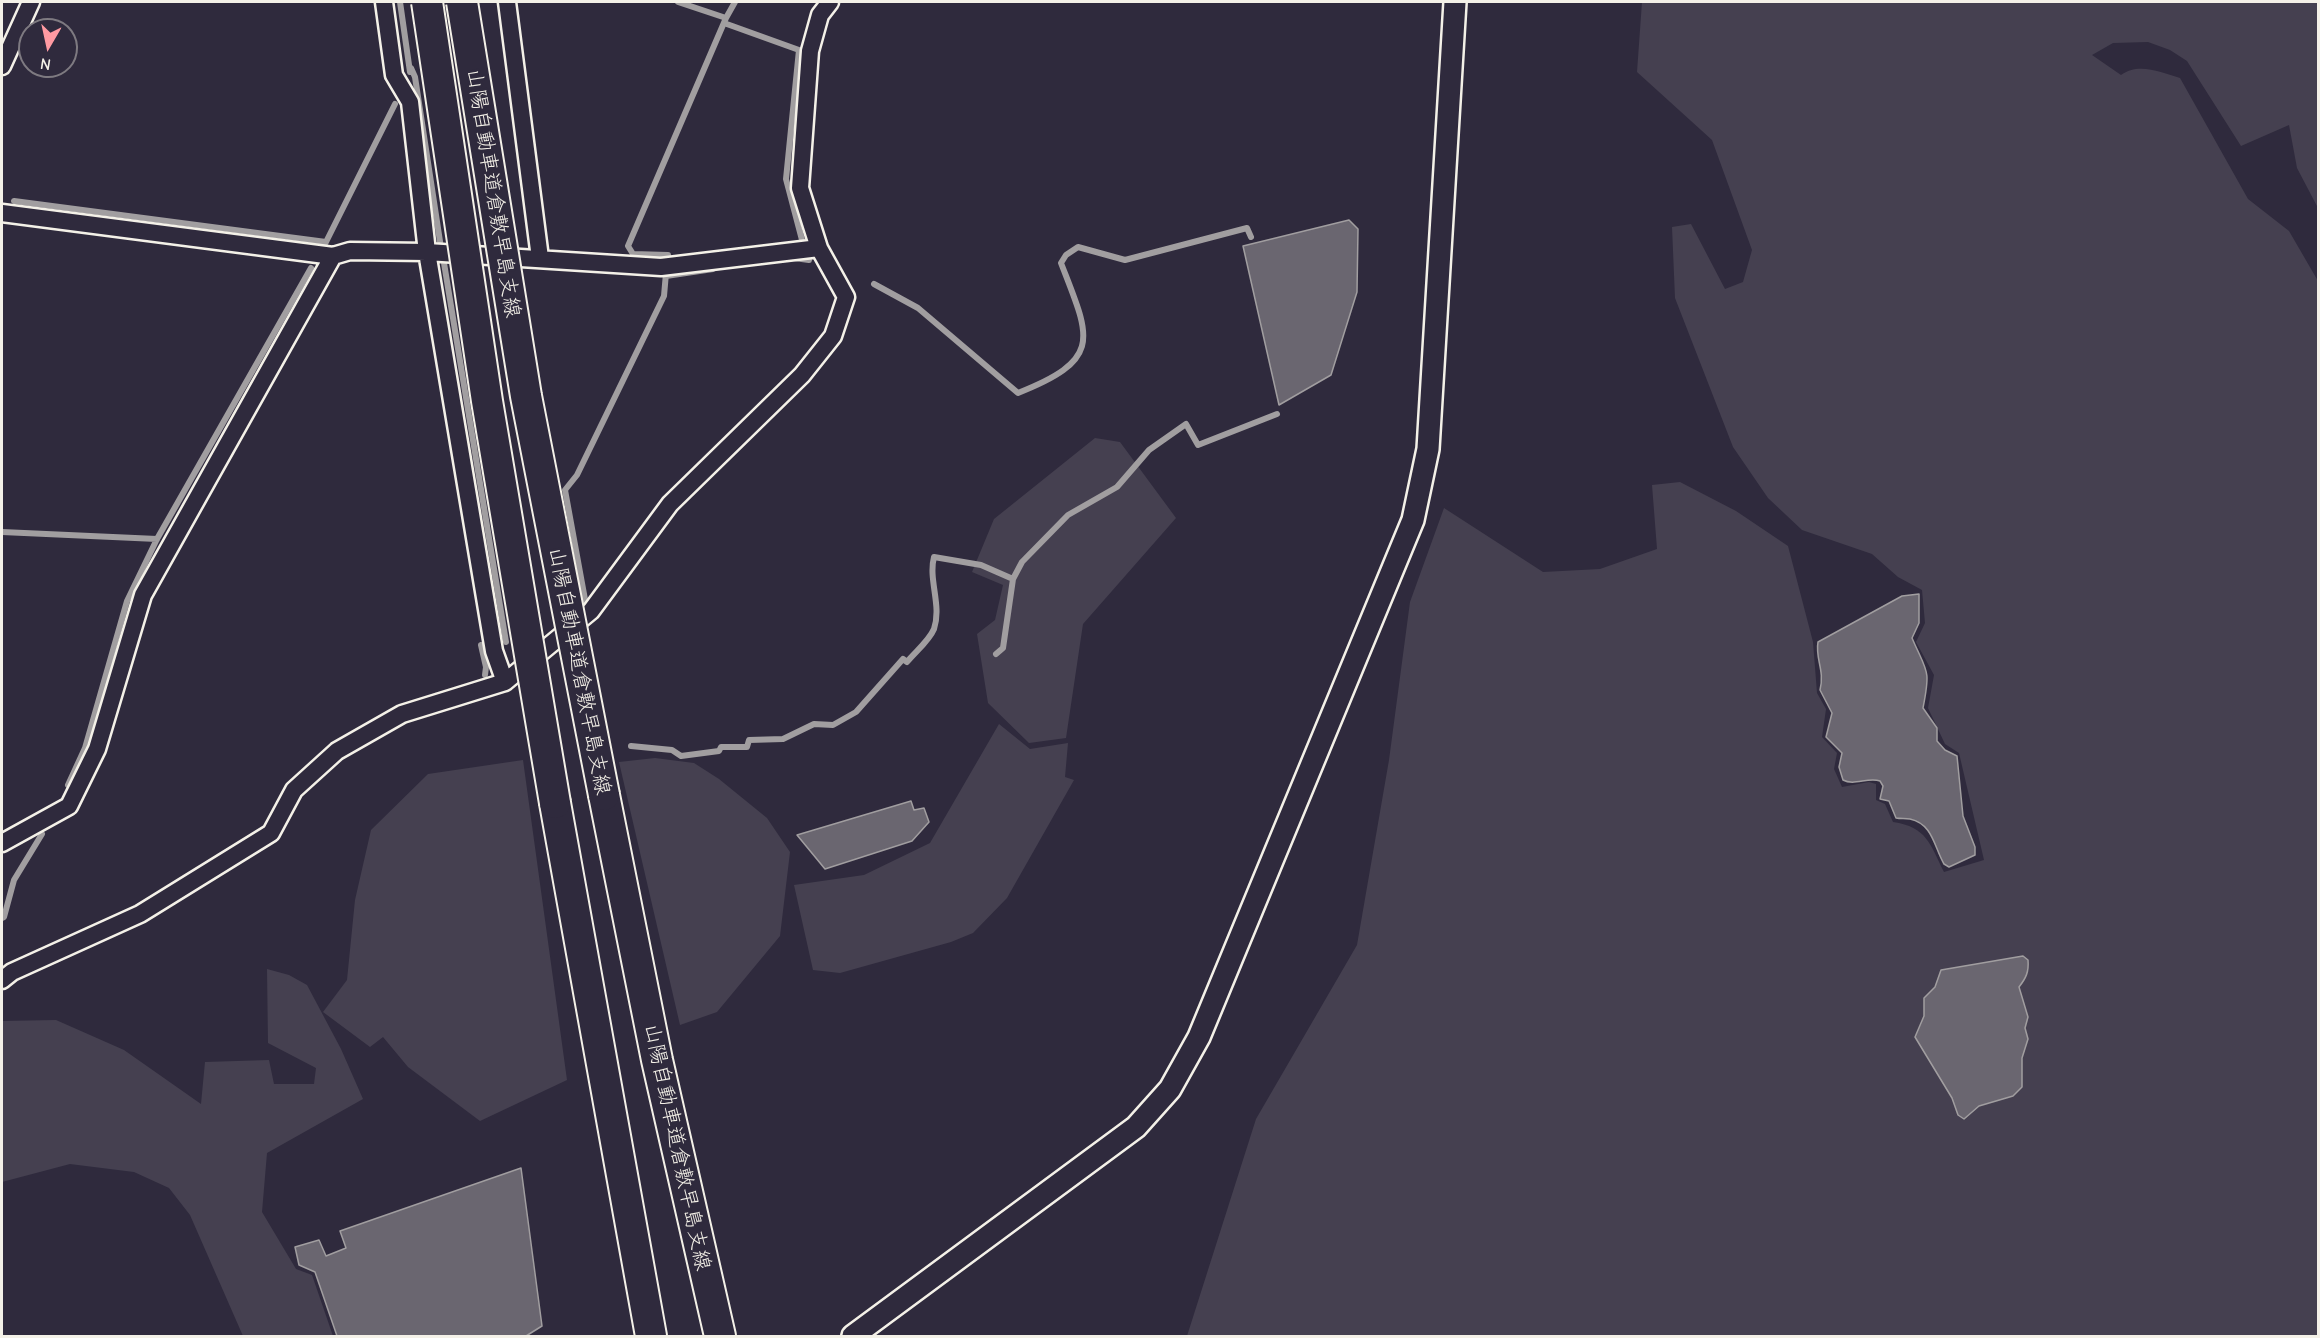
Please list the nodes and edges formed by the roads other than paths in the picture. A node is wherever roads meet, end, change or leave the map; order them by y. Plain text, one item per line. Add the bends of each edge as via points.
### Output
1 (32, 2) edge
2 (384, 2) edge
3 (427, 2) edge
4 (462, 2) edge
5 (507, 2) edge
6 (830, 2) edge
7 (1455, 2) edge
8 (2, 66) edge
9 (2, 213) edge
10 (819, 248) junction
11 (427, 252) junction
12 (333, 256) junction
13 (540, 258) junction
14 (505, 682) junction
15 (2, 843) edge
16 (2, 980) edge
17 (651, 1336) edge
18 (720, 1336) edge
19 (853, 1336) edge

1 - 8 street
2 - 11 street via 394,75 410,102
3 - 17 highway, 山陽自動車道倉敷早島支線, bridge via 487,401
4 - 18 highway, 山陽自動車道倉敷早島支線, bridge via 526,396 657,1060
5 - 13 street
6 - 10 street via 820,15 810,51 800,188
7 - 19 street via 1428,449 1413,520 1199,1037 1170,1089 1136,1127
9 - 12 street
10 - 13 street via 661,267
10 - 14 street via 846,297 833,336 802,375 670,504 591,611
11 - 12 street via 350,251
11 - 13 street
11 - 14 street via 494,651
12 - 15 street via 143,595 97,749 69,806
14 - 16 street via 402,714 337,751 294,790 271,833 140,914

